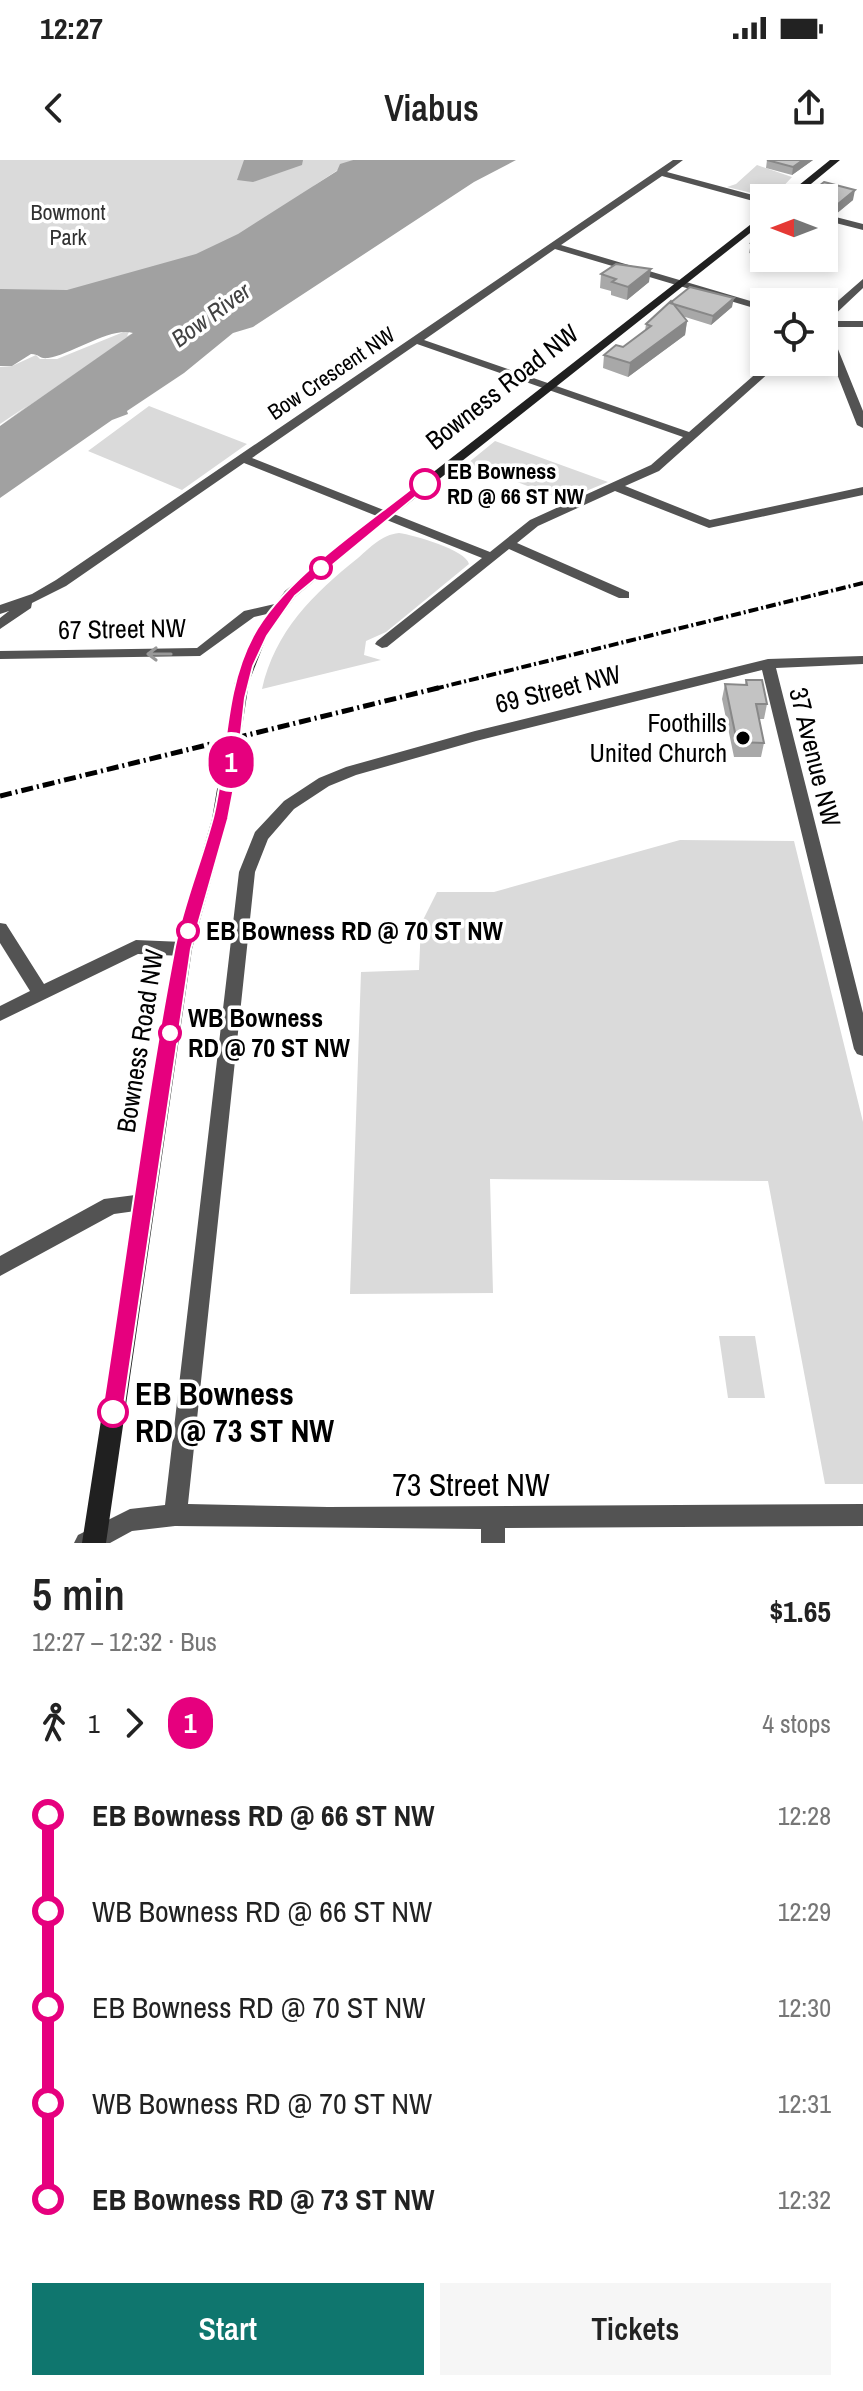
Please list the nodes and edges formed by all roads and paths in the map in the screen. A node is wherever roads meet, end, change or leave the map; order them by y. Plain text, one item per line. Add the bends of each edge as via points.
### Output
1 (679, 160) edge
2 (836, 160) edge
3 (661, 173) junction
4 (806, 184) edge
5 (750, 197) edge
6 (838, 221) edge
7 (863, 227) edge
8 (750, 228) edge
9 (555, 246) junction
10 (863, 282) edge
11 (680, 284) junction
12 (750, 304) edge
13 (838, 309) edge
14 (838, 324) edge
15 (863, 324) edge
16 (417, 341) junction
17 (838, 360) edge
18 (761, 376) edge
19 (546, 386) junction
20 (863, 425) edge
21 (693, 437) junction
22 (245, 459) junction
23 (617, 487) junction
24 (863, 491) edge
25 (386, 515) junction
26 (508, 544) junction
27 (491, 557) junction
28 (624, 595) dead end
29 (37, 597) junction
30 (279, 607) junction
31 (0, 610) edge
32 (0, 625) edge
33 (382, 644) dead end
34 (0, 655) edge
35 (863, 660) edge
36 (768, 664) junction
37 (0, 929) edge
38 (183, 949) junction
39 (41, 994) junction
40 (0, 1014) edge
41 (863, 1049) edge
42 (143, 1203) junction
43 (0, 1267) edge
44 (175, 1515) junction
45 (863, 1515) edge
46 (493, 1517) junction
47 (92, 1541) edge
48 (493, 1543) edge

1 - 3 street, Bow Crescent NW
2 - 4 street
3 - 5 street
3 - 9 street, Bow Crescent NW
6 - 7 street
8 - 11 street, Bowness Road NW
9 - 11 street
9 - 16 street, Bow Crescent NW
10 - 13 street
11 - 12 street
11 - 19 street, Bowness Road NW
14 - 15 street
16 - 19 street
16 - 22 street, Bow Crescent NW
17 - 20 street
18 - 21 street
19 - 21 street
19 - 25 street, Bowness Road NW
21 - 23 street via 655,468
22 - 25 street
22 - 29 street, Bow Crescent NW
23 - 24 street via 709,524
23 - 26 street via 534,523
25 - 27 street
25 - 30 street, Bowness Road NW
26 - 27 street
26 - 28 street
27 - 33 street
29 - 31 street, Bow Crescent NW
29 - 32 street
30 -> 34 street, 67 Street NW via 249,614 200,652
30 - 38 street, Bowness Road NW via 242,682 220,819
35 - 36 street, 69 Street NW
36 - 41 street, 37 Avenue NW
36 - 44 street, 69 Street NW via 351,771 311,789 261,836 247,872
37 - 39 street
38 - 39 street via 136,947
38 - 42 street, Bowness Road NW
39 - 40 street
42 - 43 street via 111,1205
42 - 47 street, Bowness Road NW
44 - 46 street, 73 Street NW
44 - 47 street, 73 Street NW via 130,1520
45 - 46 street, 73 Street NW
46 - 48 street

